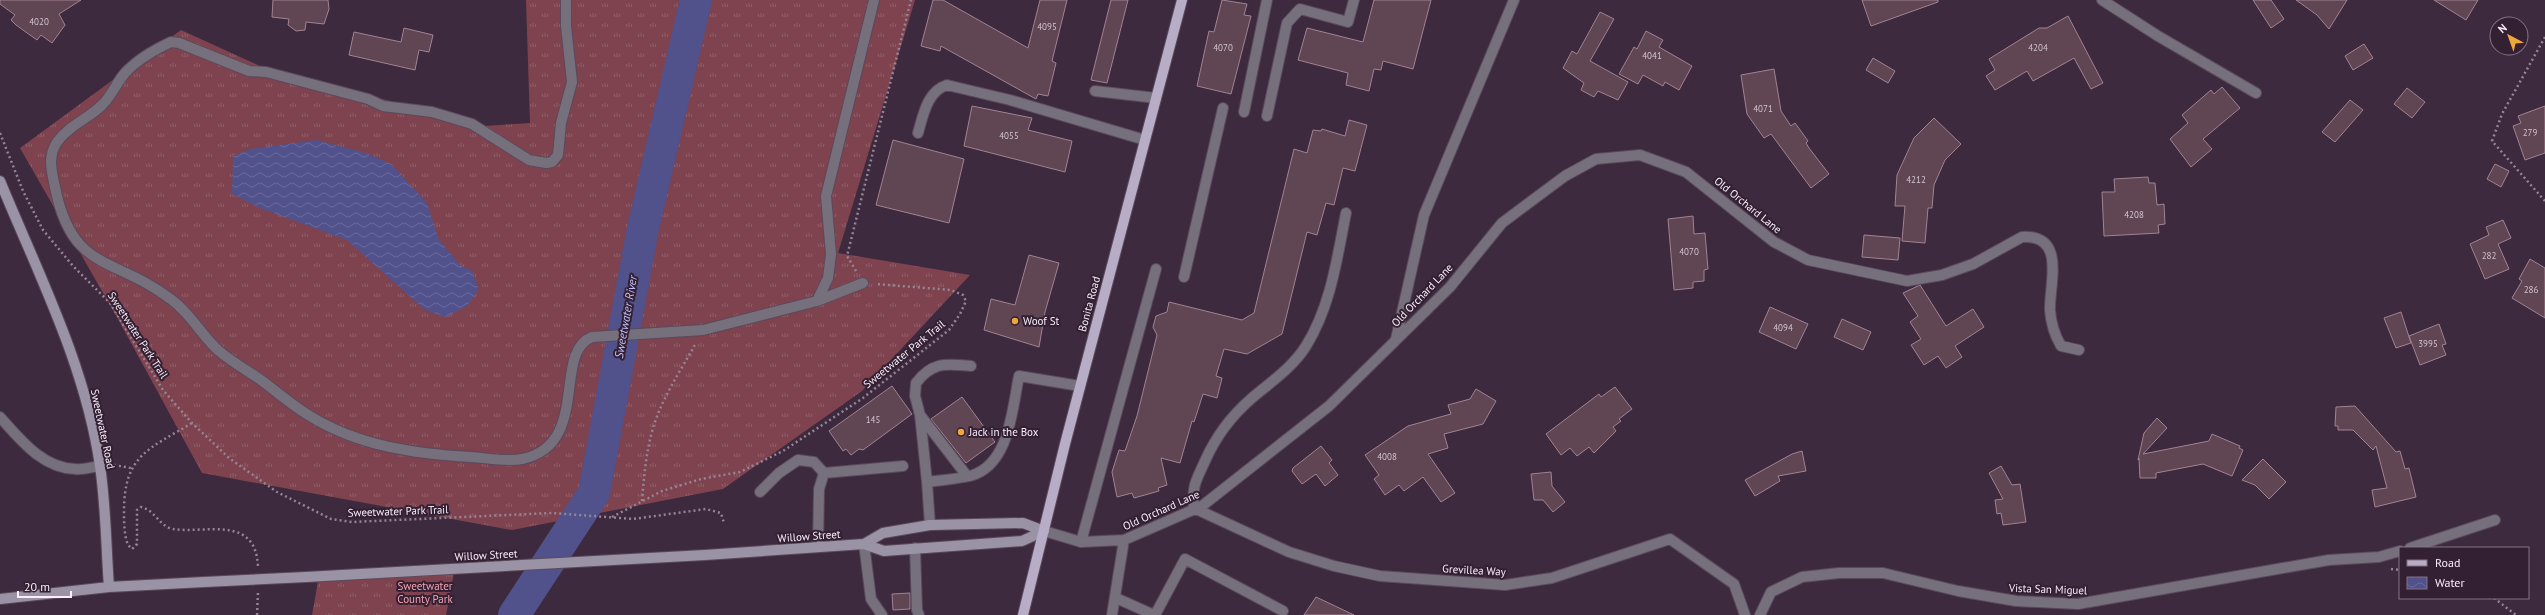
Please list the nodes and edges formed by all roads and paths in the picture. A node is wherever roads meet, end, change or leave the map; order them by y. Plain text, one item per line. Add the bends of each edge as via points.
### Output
1 (566, 0) edge
2 (874, 0) edge
3 (910, 0) edge
4 (1182, 0) edge
5 (1267, 0) edge
6 (1354, 0) edge
7 (1514, 0) edge
8 (2102, 0) edge
9 (1301, 5) edge
10 (2545, 37) edge
11 (1095, 91) dead end
12 (2256, 93) dead end
13 (1156, 98) junction
14 (1223, 108) dead end
15 (1244, 112) dead end
16 (1267, 116) dead end
17 (918, 133) dead end
18 (0, 134) edge
19 (1145, 140) junction
20 (0, 181) edge
21 (2545, 201) edge
22 (1346, 212) dead end
23 (1156, 269) dead end
24 (1184, 277) dead end
25 (863, 283) junction
26 (817, 301) junction
27 (703, 330) junction
28 (1396, 339) junction
29 (2079, 350) dead end
30 (971, 366) dead end
31 (1080, 386) junction
32 (920, 415) junction
33 (0, 417) edge
34 (192, 423) junction
35 (100, 466) junction
36 (903, 466) dead end
37 (824, 473) junction
38 (967, 476) junction
39 (927, 482) junction
40 (760, 492) dead end
41 (642, 501) junction
42 (1195, 509) junction
43 (611, 518) junction
44 (2495, 520) dead end
45 (724, 523) dead end
46 (930, 525) junction
47 (1044, 531) junction
48 (1124, 540) junction
49 (1081, 542) junction
50 (864, 544) junction
51 (818, 547) junction
52 (2413, 547) edge
53 (914, 548) junction
54 (2399, 551) edge
55 (258, 571) dead end
56 (258, 585) dead end
57 (109, 587) junction
58 (1116, 598) junction
59 (0, 599) edge
60 (2495, 599) edge
61 (1283, 612) dead end
62 (257, 615) edge
63 (882, 615) edge
64 (919, 615) edge
65 (1023, 615) edge
66 (1112, 615) edge
67 (1155, 615) edge
68 (1745, 615) edge
69 (1760, 615) edge
70 (2516, 615) edge

1 - 27 street via 572,82 560,123 558,155 552,162 529,160 472,124 432,112 383,106 368,99 266,72 249,71 171,42 127,72 103,104 63,135 52,152 50,164 59,209 72,236 84,250 99,260 140,278 174,301 219,351 311,417 347,435 385,447 427,454 520,460 535,455 553,444 565,415 577,351 583,340 592,336
2 - 26 street via 826,196 831,254 828,278
3 - 25 path via 848,256
4 - 13 main road, Bonita Road
5 - 15 street
6 - 9 street via 1348,22
7 - 28 street, Old Orchard Lane via 1424,214
8 - 12 street
9 - 16 street via 1287,23
10 - 21 path via 2502,114 2492,141
11 - 13 street
13 - 19 main road, Bonita Road
14 - 24 street
17 - 19 street via 930,98 939,88 947,85 1010,100
18 - 34 path, Sweetwater Park Trail via 22,191 43,230 73,266 110,303 163,390
19 - 31 main road, Bonita Road
20 - 35 main road, Sweetwater Road via 82,387
22 - 42 street via 1333,274 1317,327 1294,361 1223,428 1192,488
23 - 49 street
25 - 26 street
25 - 41 path, Sweetwater Park Trail via 950,290 963,295 966,301 949,330 863,398 783,451 740,472 701,479 668,489
26 - 27 street
27 - 41 path via 653,427 646,459
28 - 29 street, Old Orchard Lane via 1450,287 1508,218 1565,176 1596,159 1640,155 1686,172 1774,242 1808,260 1907,281 1942,275 1973,264 2022,236 2031,236 2044,242 2053,259 2054,282 2050,308 2054,335 2061,346
28 - 42 street, Old Orchard Lane via 1329,406
30 - 32 street via 947,364 933,367 923,374 916,383 915,396
31 - 38 street via 1019,376 1007,431 996,461
31 - 47 main road, Bonita Road
32 - 38 street
32 - 39 street
33 - 35 street via 33,452 55,465 74,469
34 - 43 path, Sweetwater Park Trail via 229,458 277,492 331,519 352,522 552,513
34 - 55 path via 152,447 131,468 126,478 124,499 126,541 132,549 135,546 138,539 137,510 141,507 147,508 166,527 173,529 226,529 242,534 255,550
35 - 57 main road, Sweetwater Road
36 - 37 street
37 - 40 street via 814,462 798,460 779,473
37 - 51 street via 819,489
38 - 39 street
39 - 46 street
41 - 43 path, Sweetwater Park Trail
42 - 48 street, Old Orchard Lane
42 - 68 street, Grevillea Way via 1289,552 1334,566 1380,576 1505,585 1552,578 1670,539 1734,584
43 - 45 path, Sweetwater Park Trail via 633,518 706,509 721,513
44 - 52 street
46 - 47 main road, Willow Street via 1023,523
46 - 50 main road, Willow Street via 883,533
47 - 49 street, Old Orchard Lane
47 - 53 main road, Willow Street via 1022,542
47 - 65 main road, Bonita Road
48 - 49 street, Old Orchard Lane
48 - 58 street
50 - 51 main road, Willow Street
50 - 53 main road, Willow Street via 884,551
50 - 63 street via 871,599
51 - 57 main road, Willow Street, bridge
53 - 64 street
54 - 69 street, Vista San Miguel via 2379,557 2329,560 2078,604 2016,602 1883,573 1831,574 1802,577 1771,592
56 - 62 path
57 - 59 main road
58 - 66 street
58 - 67 street
60 - 70 path
61 - 67 street via 1185,559

